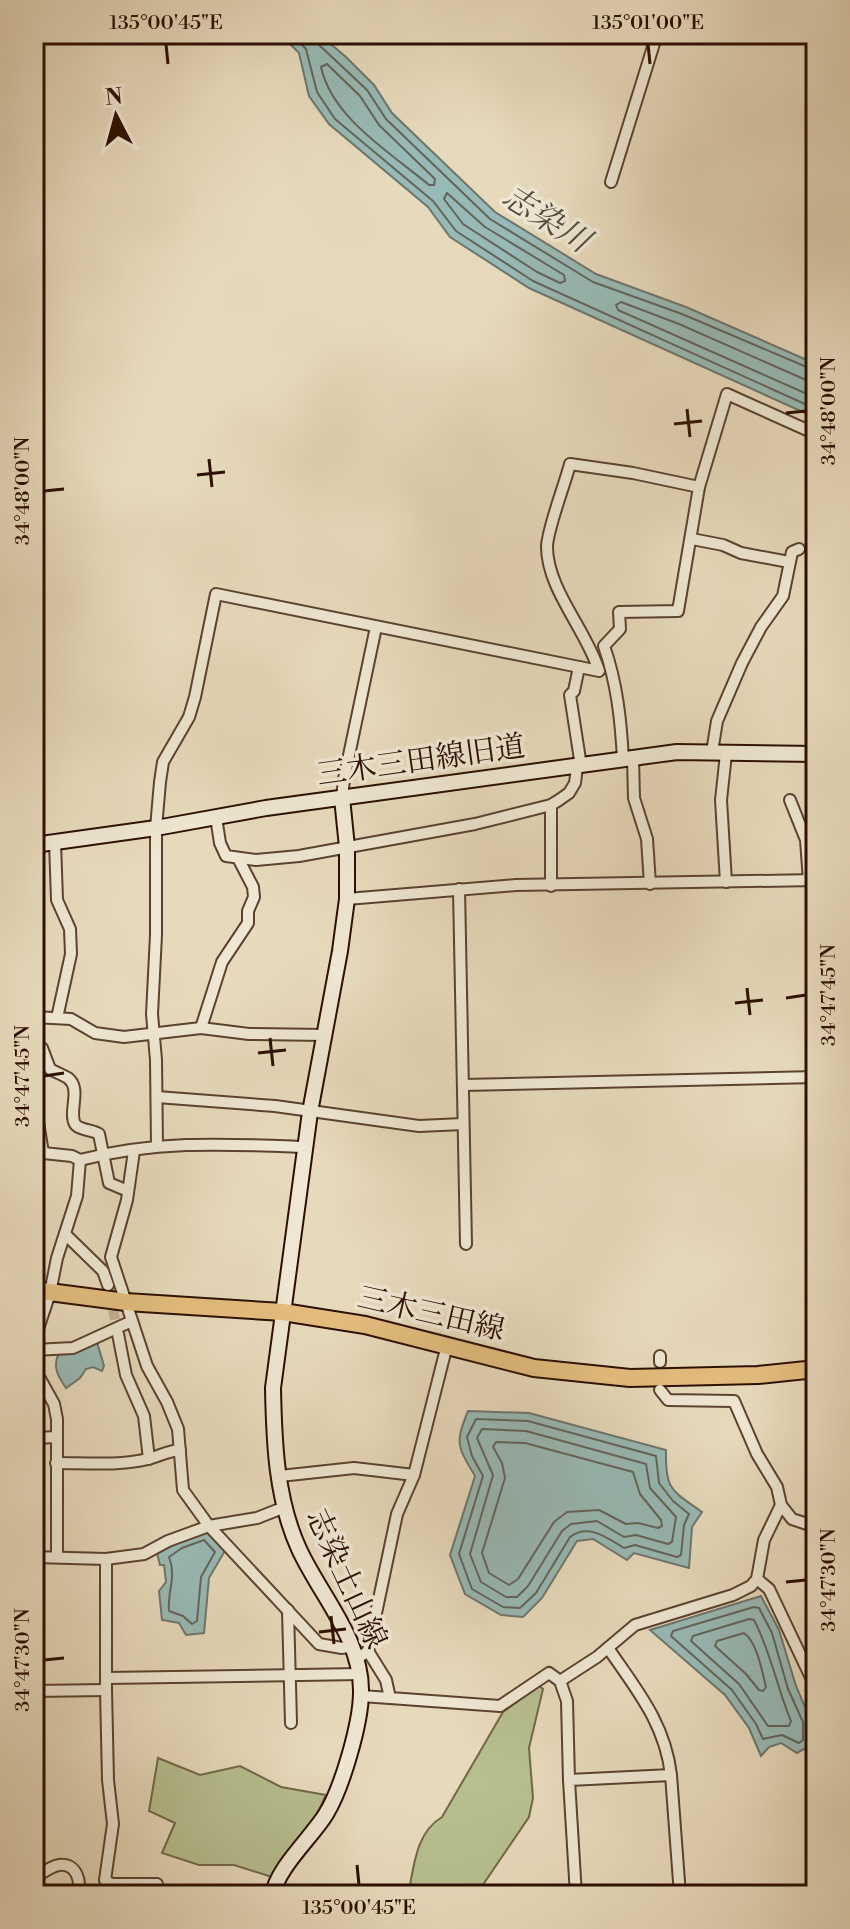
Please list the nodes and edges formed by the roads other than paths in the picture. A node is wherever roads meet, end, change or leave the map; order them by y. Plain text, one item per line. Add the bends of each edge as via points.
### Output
1 (657, 34) edge
2 (611, 182) dead end
3 (816, 434) edge
4 (699, 487) junction
5 (692, 539) junction
6 (799, 549) dead end
7 (789, 562) junction
8 (376, 627) junction
9 (579, 667) junction
10 (599, 671) junction
11 (613, 672) junction
12 (719, 753) junction
13 (816, 754) edge
14 (628, 759) junction
15 (579, 766) junction
16 (342, 798) junction
17 (790, 800) dead end
18 (551, 805) junction
19 (216, 817) junction
20 (156, 828) junction
21 (55, 842) junction
22 (34, 845) edge
23 (347, 847) junction
24 (239, 860) junction
25 (812, 880) edge
26 (726, 882) junction
27 (650, 884) junction
28 (551, 886) junction
29 (459, 889) junction
30 (347, 899) junction
31 (34, 1017) edge
32 (57, 1018) junction
33 (201, 1028) junction
34 (154, 1033) junction
35 (324, 1035) junction
36 (34, 1045) edge
37 (816, 1077) edge
38 (463, 1085) junction
39 (34, 1097) edge
40 (157, 1097) junction
41 (310, 1112) junction
42 (463, 1124) junction
43 (157, 1146) junction
44 (305, 1147) junction
45 (134, 1151) junction
46 (38, 1152) edge
47 (104, 1154) junction
48 (80, 1160) junction
49 (128, 1191) junction
50 (65, 1234) junction
51 (466, 1244) dead end
52 (108, 1285) tunnel mouth
53 (42, 1292) edge
54 (126, 1302) junction
55 (283, 1312) junction
56 (132, 1321) junction
57 (118, 1334) tunnel mouth
58 (34, 1341) edge
59 (447, 1345) junction
60 (34, 1350) edge
61 (34, 1368) edge
62 (816, 1369) edge
63 (660, 1390) dead end
64 (57, 1437) junction
65 (34, 1438) edge
66 (180, 1450) junction
67 (149, 1459) junction
68 (56, 1463) junction
69 (414, 1475) junction
70 (280, 1476) junction
71 (781, 1505) junction
72 (285, 1507) junction
73 (209, 1526) junction
74 (816, 1527) edge
75 (57, 1556) junction
76 (34, 1557) edge
77 (106, 1559) junction
78 (757, 1579) junction
79 (288, 1610) junction
80 (608, 1648) junction
81 (359, 1652) junction
82 (361, 1674) junction
83 (288, 1675) junction
84 (560, 1681) junction
85 (106, 1684) junction
86 (816, 1688) edge
87 (34, 1691) edge
88 (361, 1696) junction
89 (390, 1698) junction
90 (291, 1723) dead end
91 (671, 1775) junction
92 (569, 1780) junction
93 (34, 1878) edge
94 (157, 1884) dead end
95 (77, 1895) edge
96 (273, 1895) edge
97 (576, 1895) edge
98 (680, 1895) edge

1 - 2 street
3 - 4 street via 727,394
4 - 5 street
4 - 10 street via 570,464 547,546 552,576
5 - 7 street
5 - 11 street via 678,611 619,612 620,629 604,646
6 - 7 street
7 - 12 street via 783,596 761,627 717,721
8 - 9 street
8 - 16 street
8 - 20 street via 216,594 189,717 163,762
9 - 10 street
9 - 15 street via 570,695
10 - 11 street
11 - 14 street
12 - 13 street, 三木三田線旧道
12 - 14 street, 三木三田線旧道
12 - 26 street
14 - 15 street, 三木三田線旧道
14 - 27 street via 647,839
15 - 16 street, 三木三田線旧道
15 - 18 street via 569,793
16 - 19 street, 三木三田線旧道
16 - 23 street, 志染土山線
17 - 25 street via 806,840
18 - 23 street
18 - 28 street
19 - 20 street, 三木三田線旧道
19 - 24 street via 222,851
20 - 21 street, 三木三田線旧道
20 - 34 street
21 - 22 street, 三木三田線旧道
21 - 32 street via 57,900 70,929 71,954
23 - 24 street
23 - 30 street, 志染土山線
24 - 33 street via 254,897 248,923 222,962
25 - 26 street
26 - 27 street
27 - 28 street
28 - 29 street
29 - 30 street
29 - 38 street
30 - 35 street, 志染土山線
31 - 32 street
32 - 34 street via 71,1019 95,1033
33 - 34 street
33 - 35 street
34 - 40 street
35 - 41 street, 志染土山線
36 - 47 street via 42,1048 50,1069 69,1078 74,1122 99,1134
37 - 38 street
38 - 42 street
39 - 46 street
40 - 41 street
40 - 43 street
41 - 42 street via 419,1126
41 - 44 street, 志染土山線
42 - 51 street
43 - 44 street
43 - 45 street
44 - 55 street, 志染土山線
45 - 47 street
45 - 49 street
46 - 48 street
47 - 48 street
47 - 49 street via 109,1183
48 - 50 street via 77,1196
49 - 54 street via 111,1257
50 - 52 street via 103,1271
50 - 53 street
53 - 54 main road, 三木三田線
53 - 58 street
54 - 55 main road, 三木三田線
54 - 56 street
55 - 59 main road, 三木三田線
55 - 70 street, 志染土山線 via 273,1388
56 - 60 street via 73,1348
56 - 66 street via 178,1429
57 - 67 street via 126,1375 144,1416
59 - 62 main road, 三木三田線 via 534,1368 630,1378
59 - 69 street
61 - 64 street via 54,1404
63 - 71 street via 668,1400 734,1401
64 - 65 street
64 - 68 street
66 - 67 street
66 - 73 street via 183,1490
67 - 68 street
68 - 75 street
69 - 70 street via 354,1468
69 - 81 street via 397,1514
70 - 72 street, 志染土山線
71 - 74 street via 792,1519
71 - 78 street via 764,1540
72 - 73 street
72 - 81 street, 志染土山線 via 299,1550
73 - 77 street via 144,1554
73 - 79 street
75 - 76 street
75 - 77 street
77 - 85 street
78 - 80 street via 733,1595 635,1625
78 - 86 street via 769,1589
79 - 81 street via 319,1644
79 - 83 street
80 - 84 street
80 - 91 street via 657,1721
81 - 82 street, 志染土山線
81 - 89 street via 386,1680
82 - 83 street
82 - 88 street, 志染土山線
83 - 85 street
83 - 90 street
84 - 89 street via 549,1673 500,1706
84 - 92 street via 567,1701
85 - 87 street
85 - 94 street via 113,1824 105,1880
88 - 89 street
88 - 96 street, 志染土山線 via 333,1800 277,1881
91 - 92 street
91 - 98 street
92 - 97 street
93 - 95 street via 60,1865 71,1868 78,1876

